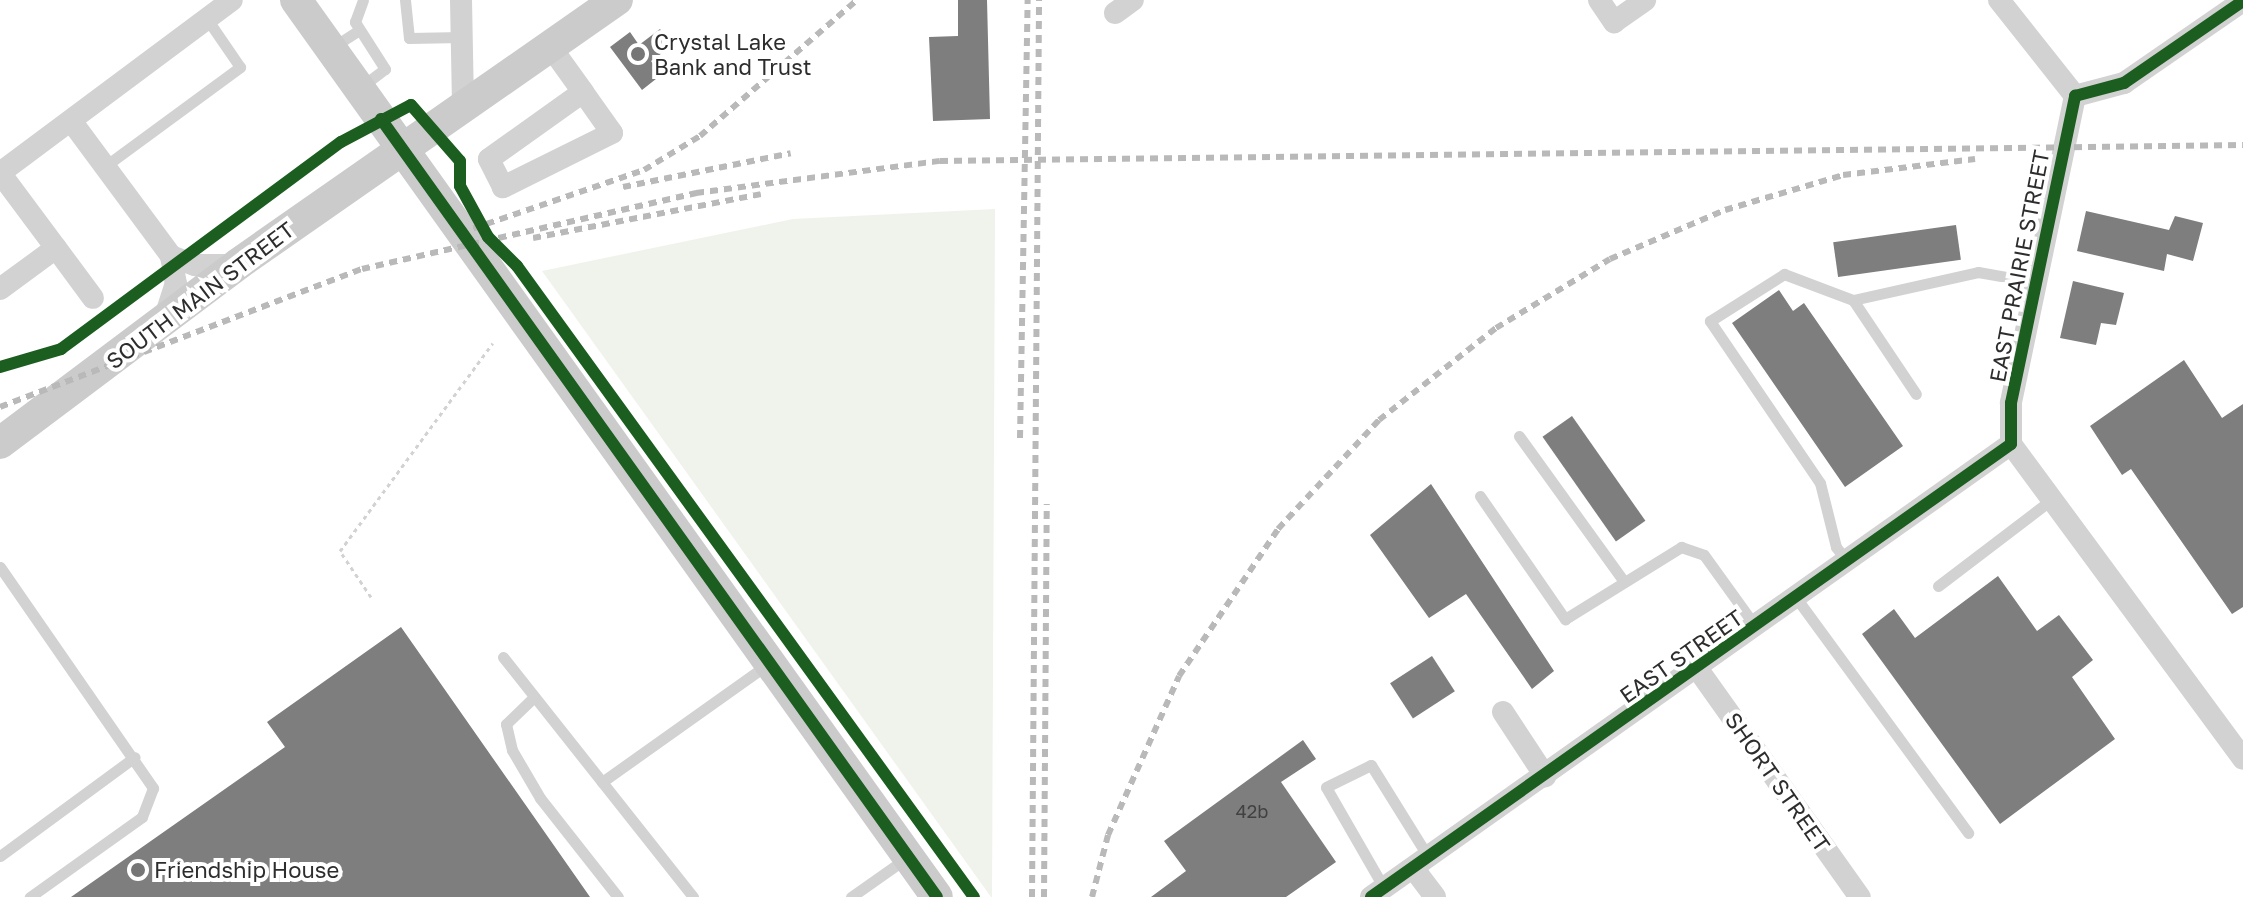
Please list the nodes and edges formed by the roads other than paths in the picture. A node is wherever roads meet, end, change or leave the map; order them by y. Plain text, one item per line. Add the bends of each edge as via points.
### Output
1 (232, 0) edge
2 (296, 0) edge
3 (363, 0) edge
4 (405, 0) edge
5 (461, 0) edge
6 (617, 0) edge
7 (1599, 0) edge
8 (1645, 0) edge
9 (1999, 0) edge
10 (2243, 1) edge
11 (584, 10) edge
12 (207, 19) junction
13 (359, 30) junction
14 (462, 37) junction
15 (550, 46) junction
16 (331, 49) junction
17 (359, 88) junction
18 (583, 92) junction
19 (2075, 96) junction
20 (463, 108) junction
21 (72, 122) junction
22 (403, 150) junction
23 (104, 167) junction
24 (56, 248) junction
25 (171, 256) junction
26 (238, 264) junction
27 (2035, 282) junction
28 (0, 289) edge
29 (93, 298) dead end
30 (1853, 300) junction
31 (164, 321) junction
32 (1916, 394) dead end
33 (1519, 436) dead end
34 (0, 443) edge
35 (2011, 444) junction
36 (1480, 496) dead end
37 (2052, 499) junction
38 (1849, 564) junction
39 (0, 567) edge
40 (1622, 579) junction
41 (1938, 586) dead end
42 (1797, 599) junction
43 (1756, 628) junction
44 (503, 657) dead end
45 (771, 662) junction
46 (1697, 668) junction
47 (534, 697) junction
48 (1503, 712) dead end
49 (135, 757) junction
50 (2243, 759) edge
51 (1545, 776) junction
52 (602, 782) junction
53 (1968, 833) dead end
54 (0, 856) edge
55 (908, 856) junction
56 (1421, 863) junction
57 (1378, 893) edge
58 (30, 897) edge
59 (618, 897) edge
60 (693, 897) edge
61 (851, 897) edge
62 (937, 897) edge
63 (1435, 897) edge
64 (1860, 897) edge

1 - 12 street
2 - 16 street
3 - 13 lane via 356,12
4 - 14 lane via 409,38
5 - 14 street
6 - 11 street, SOUTH MAIN STREET
7 - 8 street via 1614,22
9 - 19 street
10 - 19 street via 2124,83
11 - 15 street, SOUTH MAIN STREET
12 - 21 street
12 - 23 lane via 240,67
13 - 16 lane
13 - 17 lane via 385,69
14 - 20 street
15 - 18 street
15 - 20 street, SOUTH MAIN STREET
16 - 17 street
17 - 22 street
18 - 18 street via 612,133 503,187 489,159
19 - 27 street, EAST PRAIRIE STREET
20 - 22 street, SOUTH MAIN STREET
21 - 23 street
21 - 24 street via 0,173
22 - 26 street, SOUTH MAIN STREET
22 - 45 street
23 - 25 street
24 - 28 street
24 - 29 street
25 - 26 street via 195,265
25 - 31 street via 176,283
26 - 31 street, SOUTH MAIN STREET
27 - 30 lane via 1978,272
27 - 35 street, EAST PRAIRIE STREET via 2011,403
30 - 32 lane
30 - 38 lane via 1784,274 1710,321 1820,483 1836,547
31 - 34 street, SOUTH MAIN STREET
33 - 40 lane
35 - 37 street
35 - 38 street, EAST STREET
36 - 40 lane via 1565,619
37 - 41 lane
37 - 50 street
38 - 42 street, EAST STREET
39 - 49 lane
40 - 43 lane via 1670,550 1692,549 1704,555
42 - 43 street, EAST STREET
42 - 53 lane
43 - 46 street, EAST STREET
44 - 47 lane
45 - 52 lane
45 - 55 street
46 - 51 street, EAST STREET
46 - 64 street, SHORT STREET
47 - 52 lane
47 - 59 lane via 506,724 512,750 540,798
48 - 51 street
49 - 54 lane
49 - 58 lane via 153,788 142,817
51 - 56 street, EAST STREET
52 - 60 lane
55 - 61 lane
55 - 62 street
56 - 57 street, EAST STREET
56 - 57 lane via 1371,765 1326,787
56 - 63 street

